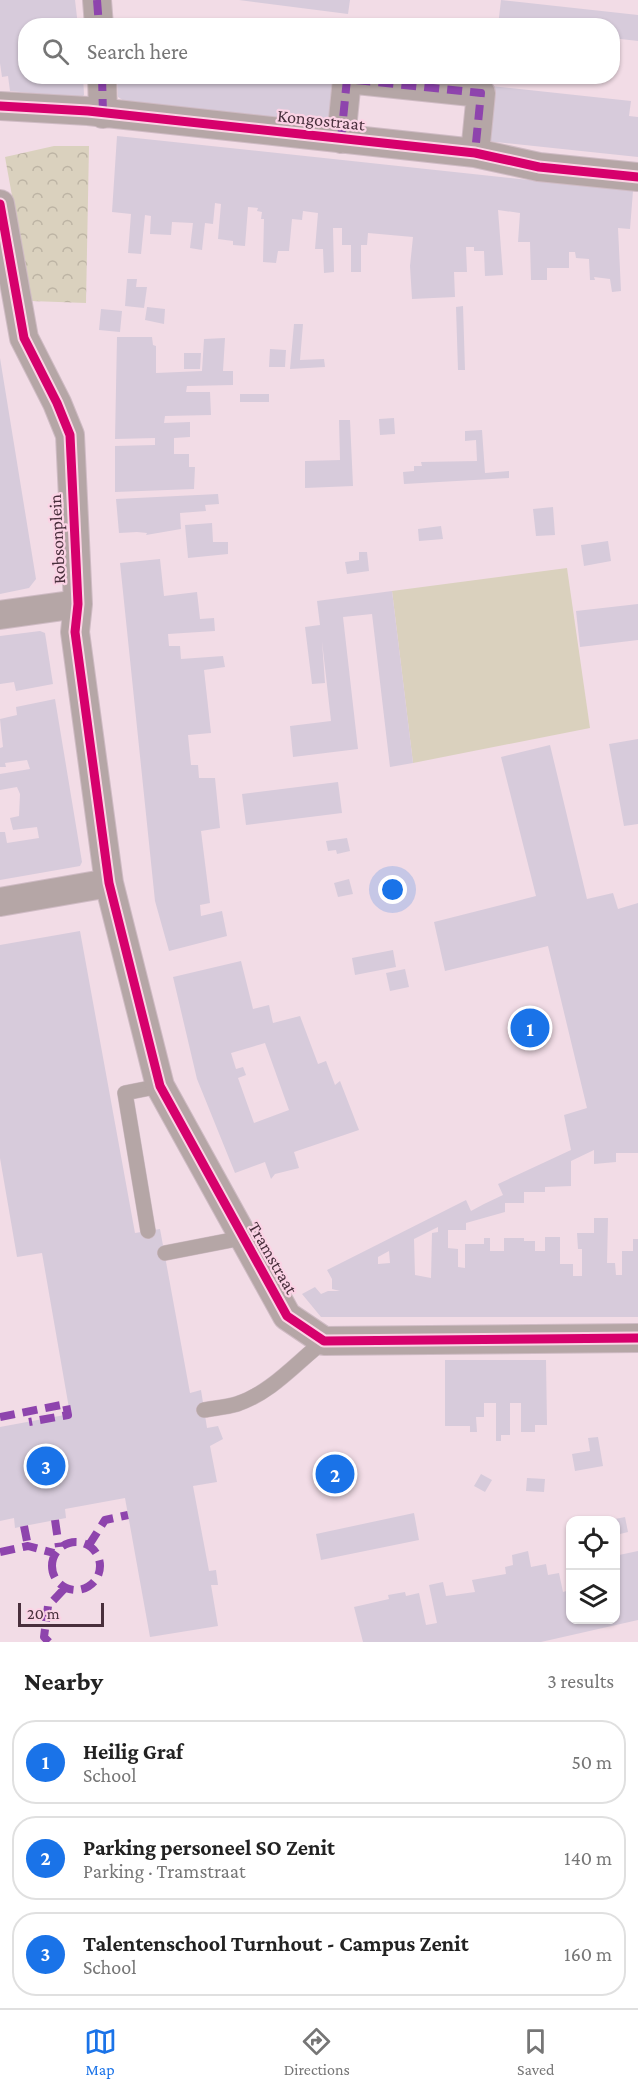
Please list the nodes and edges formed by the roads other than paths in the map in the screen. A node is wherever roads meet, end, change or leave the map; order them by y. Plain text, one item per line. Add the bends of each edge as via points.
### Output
1 (97, 0) edge
2 (98, 18) edge
3 (102, 84) edge
4 (347, 84) edge
5 (388, 84) edge
6 (0, 106) edge
7 (104, 114) junction
8 (341, 139) junction
9 (475, 153) junction
10 (638, 177) edge
11 (0, 204) edge
12 (78, 604) junction
13 (0, 615) edge
14 (109, 883) junction
15 (0, 902) edge
16 (160, 1086) junction
17 (148, 1231) dead end
18 (242, 1238) junction
19 (165, 1253) dead end
20 (638, 1338) edge
21 (324, 1341) junction
22 (204, 1410) dead end

1 - 2 street
3 - 7 street
4 - 8 street
5 - 9 street via 481,93
6 - 7 street, Kongostraat
7 - 8 street, Kongostraat
8 - 9 street, Kongostraat
9 - 10 street, Kongostraat via 539,167
11 - 12 street, Robsonplein via 24,338 70,435
12 - 13 street
12 - 14 street, Robsonplein via 75,632
14 - 15 street
14 - 16 street, Tramstraat
16 - 17 lane via 125,1093
16 - 18 street, Tramstraat
18 - 19 lane
18 - 21 street, Tramstraat via 287,1316
20 - 21 street
21 - 22 lane via 278,1382 237,1404

